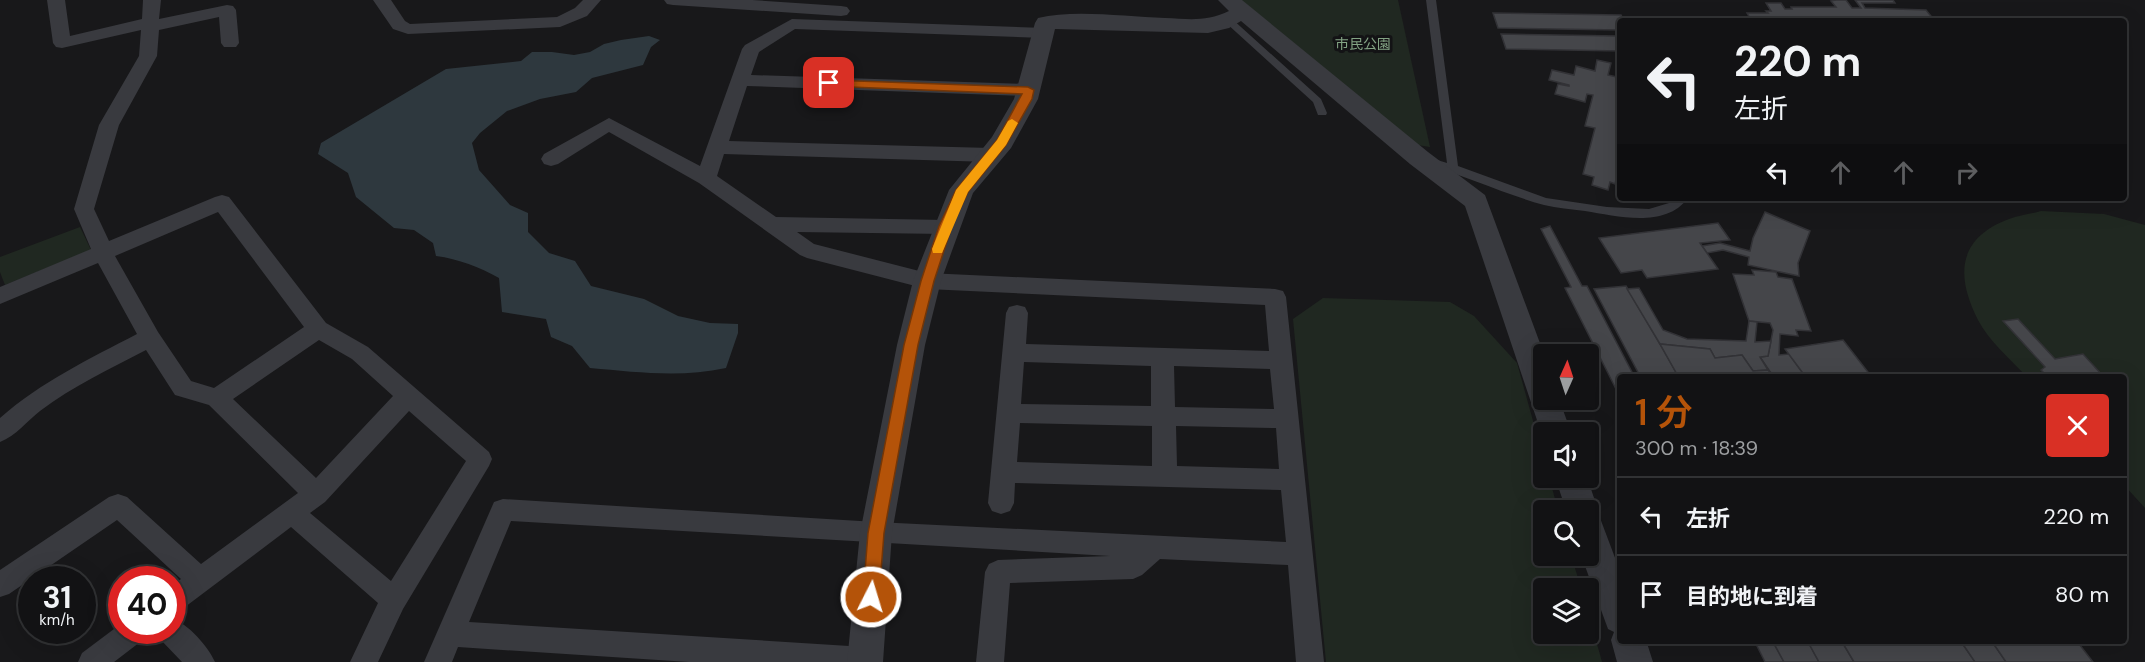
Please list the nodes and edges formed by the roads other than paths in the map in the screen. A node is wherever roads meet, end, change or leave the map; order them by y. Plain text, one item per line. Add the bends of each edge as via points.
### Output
1 (56, 0) edge
2 (152, 0) edge
3 (382, 0) edge
4 (592, 0) edge
5 (673, 0) edge
6 (1431, 0) edge
7 (1233, 11) edge
8 (149, 25) junction
9 (1045, 28) junction
10 (230, 43) dead end
11 (740, 80) junction
12 (1028, 90) junction
13 (1322, 113) dead end
14 (717, 147) junction
15 (991, 155) junction
16 (1419, 158) junction
17 (551, 159) dead end
18 (1453, 168) junction
19 (706, 178) junction
20 (1681, 201) edge
21 (772, 224) junction
22 (946, 226) junction
23 (103, 253) junction
24 (927, 281) junction
25 (0, 296) edge
26 (1017, 313) dead end
27 (318, 329) junction
28 (150, 338) junction
29 (1014, 353) junction
30 (1162, 357) junction
31 (1281, 360) junction
32 (1533, 366) edge
33 (408, 396) junction
34 (217, 398) junction
35 (1009, 413) junction
36 (1165, 416) junction
37 (1287, 419) junction
38 (0, 432) edge
39 (1004, 472) junction
40 (1165, 477) junction
41 (1292, 480) junction
42 (316, 494) junction
43 (1001, 503) dead end
44 (291, 512) junction
45 (876, 533) junction
46 (1155, 547) junction
47 (1299, 554) junction
48 (1599, 559) edge
49 (200, 580) junction
50 (0, 585) edge
51 (186, 590) edge
52 (394, 600) junction
53 (1617, 610) edge
54 (450, 634) junction
55 (116, 644) edge
56 (184, 644) edge
57 (1629, 644) edge
58 (600, 653) edge
59 (865, 661) edge
60 (92, 662) edge
61 (201, 662) edge
62 (364, 662) edge
63 (438, 662) edge
64 (990, 662) edge
65 (1310, 662) edge
66 (1635, 662) edge

1 - 8 street via 62,43
2 - 8 street
3 - 4 street via 399,25 408,29 560,22 581,12
5 - 9 street
6 - 18 lane
7 - 9 street via 1221,23 1196,27 1084,22
7 - 13 lane via 1317,101
7 - 16 street
8 - 10 street via 227,10
8 - 23 street via 148,56 109,124 84,209
9 - 11 street via 792,24 751,50
9 - 12 street
11 - 12 street
11 - 14 street
12 - 15 street via 1002,142
14 - 15 street
14 - 19 street
15 - 22 street via 962,190
16 - 18 lane
16 - 32 street via 1476,201
17 - 19 street via 609,124
18 - 20 lane via 1543,201 1616,212 1663,211
19 - 21 street
21 - 22 street
21 - 24 street via 807,250
22 - 24 street
23 - 25 street
23 - 27 street via 222,202
23 - 28 street
24 - 31 street via 1275,297
24 - 45 street
26 - 29 street
27 - 33 street via 360,353
27 - 34 street
28 - 34 street via 183,388
28 - 38 street via 32,404
29 - 30 street
29 - 35 street
30 - 31 street
30 - 36 street
31 - 37 street
33 - 42 street
33 - 52 street via 480,459
34 - 42 street
35 - 36 street
35 - 39 street
36 - 37 street
36 - 40 street
37 - 41 street
39 - 40 street
39 - 43 street
40 - 41 street
41 - 47 street
42 - 44 street
44 - 49 street
44 - 52 street
45 - 46 street
45 - 54 street via 502,510
45 - 59 street
46 - 47 street
46 - 64 street via 1133,567 998,572
47 - 65 street
48 - 53 street
49 - 50 street via 118,505
49 - 51 street
52 - 62 street
54 - 58 street
54 - 63 street
55 - 60 street
56 - 61 street
57 - 66 street
58 - 59 street

